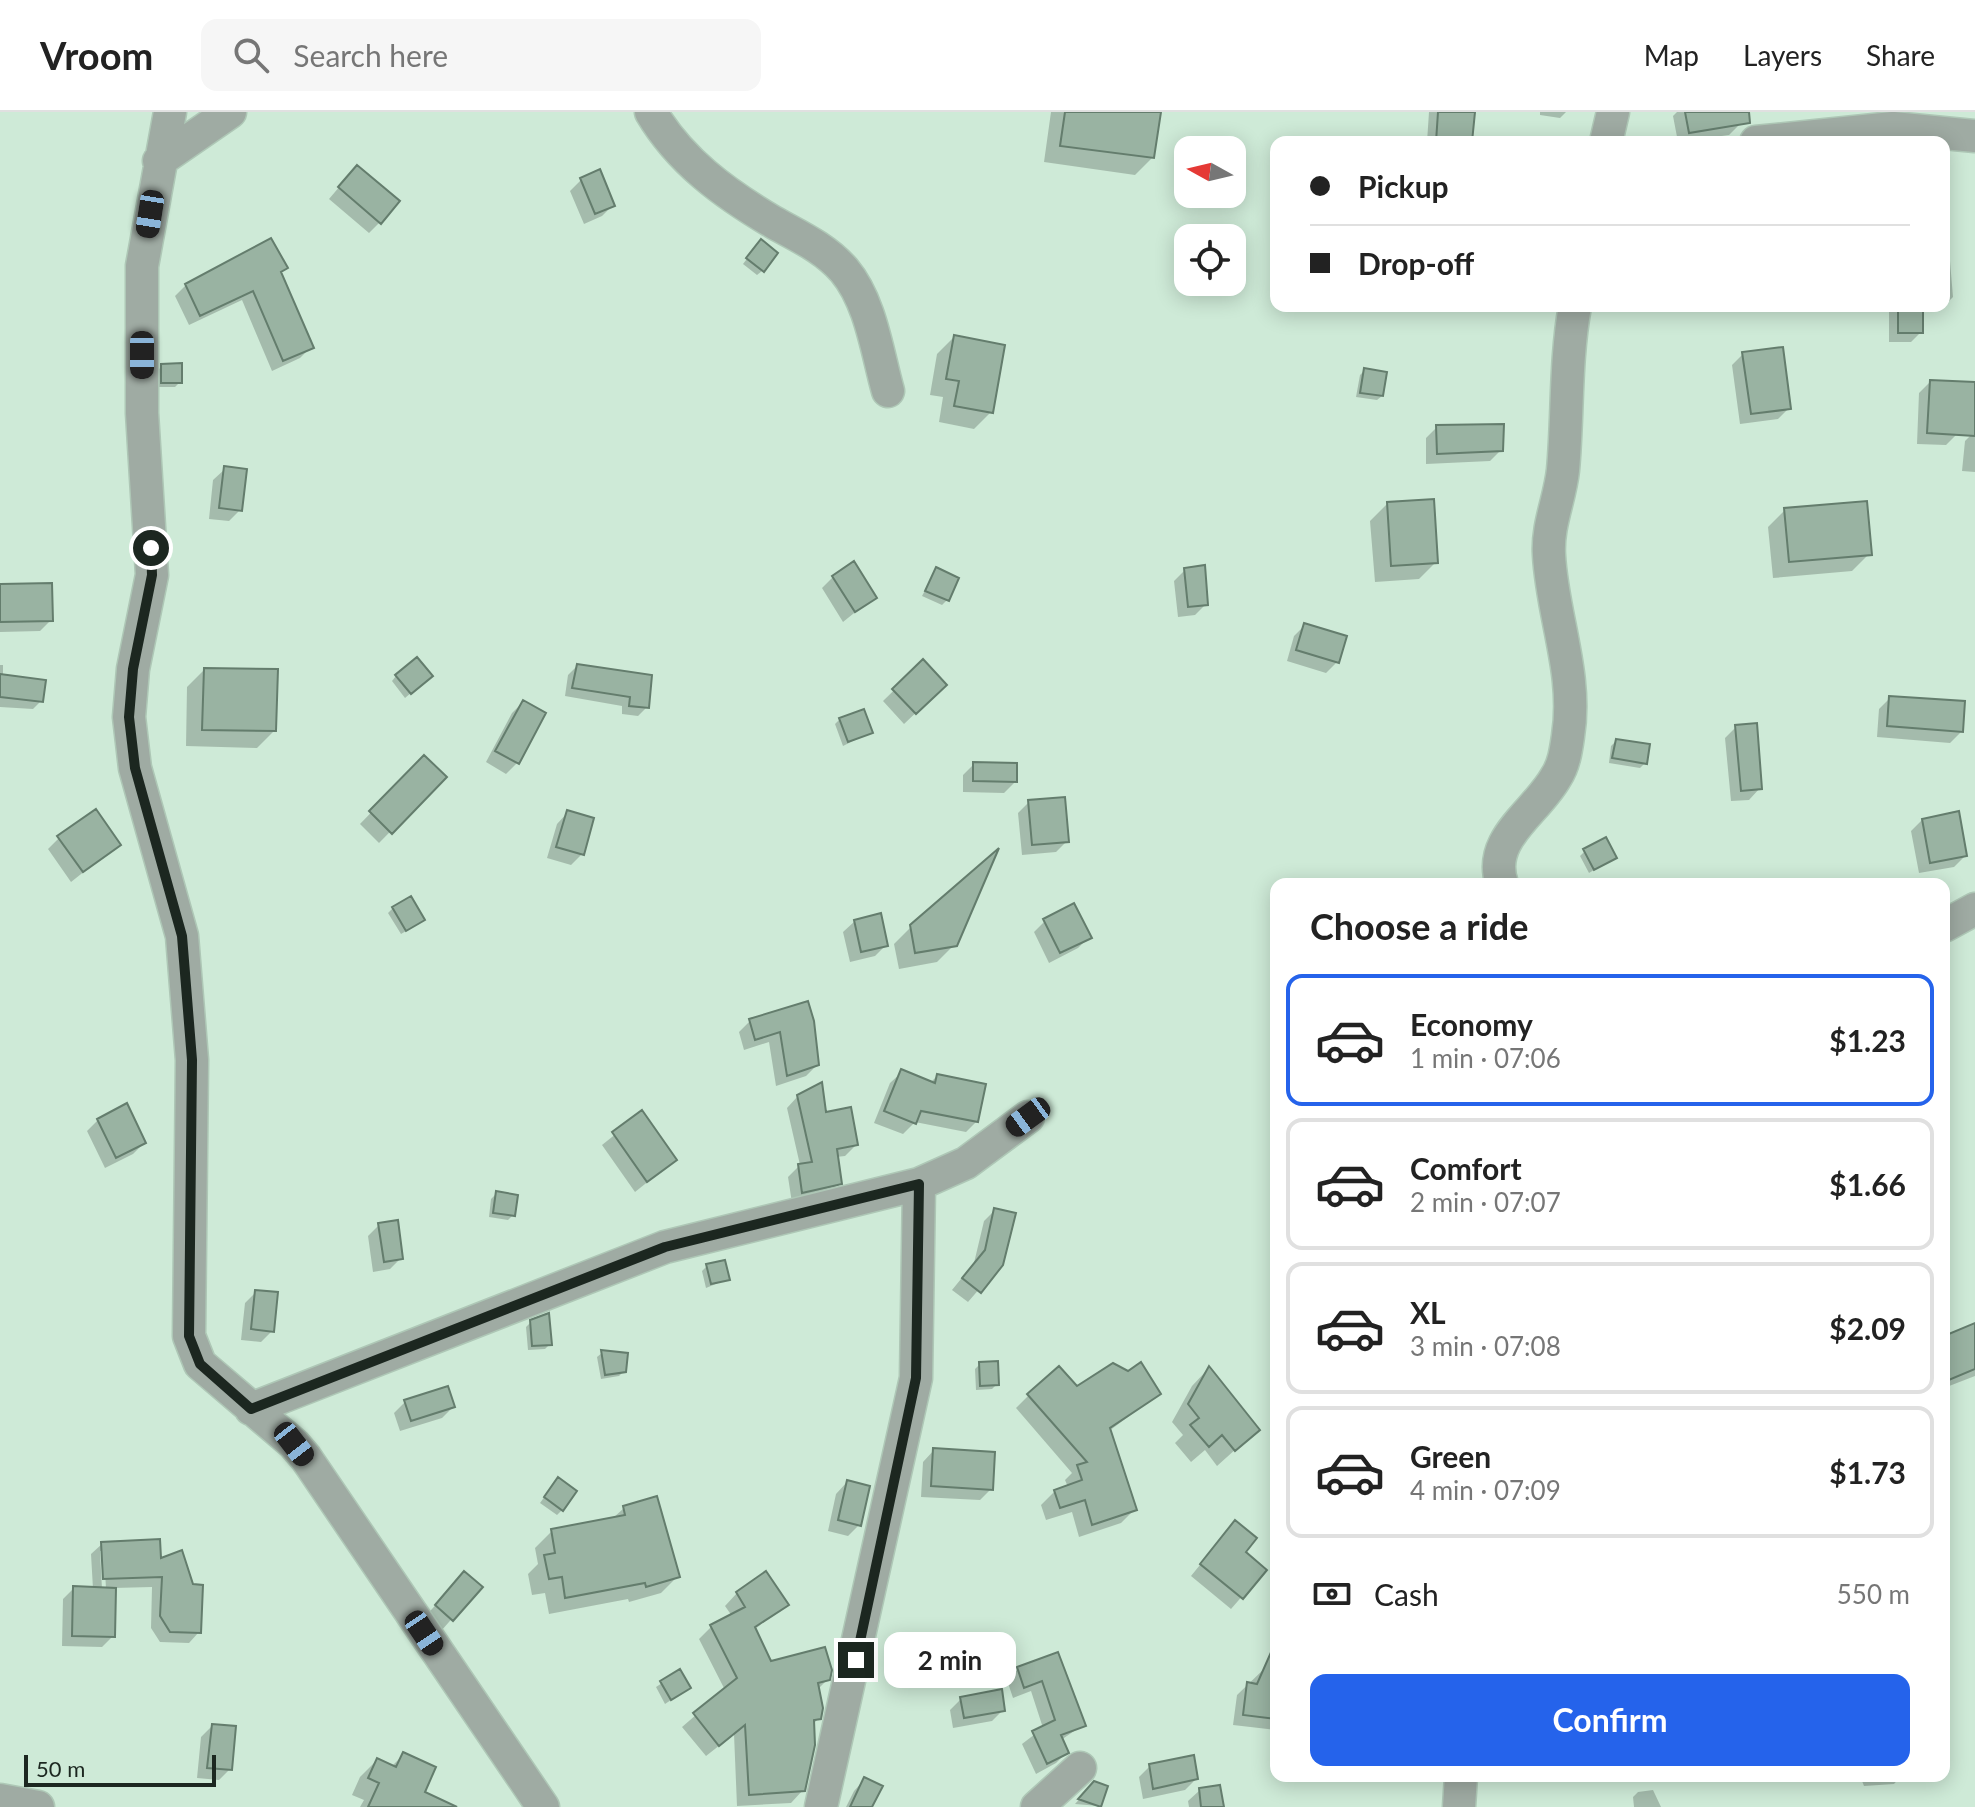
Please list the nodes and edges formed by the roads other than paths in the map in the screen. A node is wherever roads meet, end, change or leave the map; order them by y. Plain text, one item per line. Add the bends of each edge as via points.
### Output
1 (170, 112) edge
2 (230, 112) edge
3 (651, 112) edge
4 (1613, 112) edge
5 (1607, 136) edge
6 (1815, 136) edge
7 (1975, 136) edge
8 (159, 161) junction
9 (1574, 312) edge
10 (888, 391) dead end
11 (1500, 878) edge
12 (1975, 909) edge
13 (1950, 923) edge
14 (1028, 1117) dead end
15 (919, 1184) junction
16 (251, 1409) junction
17 (1080, 1768) dead end
18 (1461, 1782) edge
19 (0, 1800) edge
20 (38, 1807) edge
21 (543, 1807) edge
22 (821, 1807) edge
23 (1037, 1807) edge
24 (1459, 1807) edge

1 - 8 street
2 - 8 street
3 - 10 street via 675,150 742,203 818,247 844,270 862,298
4 - 5 street
6 - 7 street via 1893,128
8 - 16 street via 142,266 142,413 152,575 129,717 135,768 182,936 192,1060 189,1336 200,1364
9 - 11 street via 1563,474 1549,555 1568,675 1568,733 1556,779 1498,850
12 - 13 street
14 - 15 street via 966,1163
15 - 16 street via 665,1247
15 - 22 street via 916,1378
16 - 21 street via 306,1458
17 - 23 street
18 - 24 street
19 - 20 street

